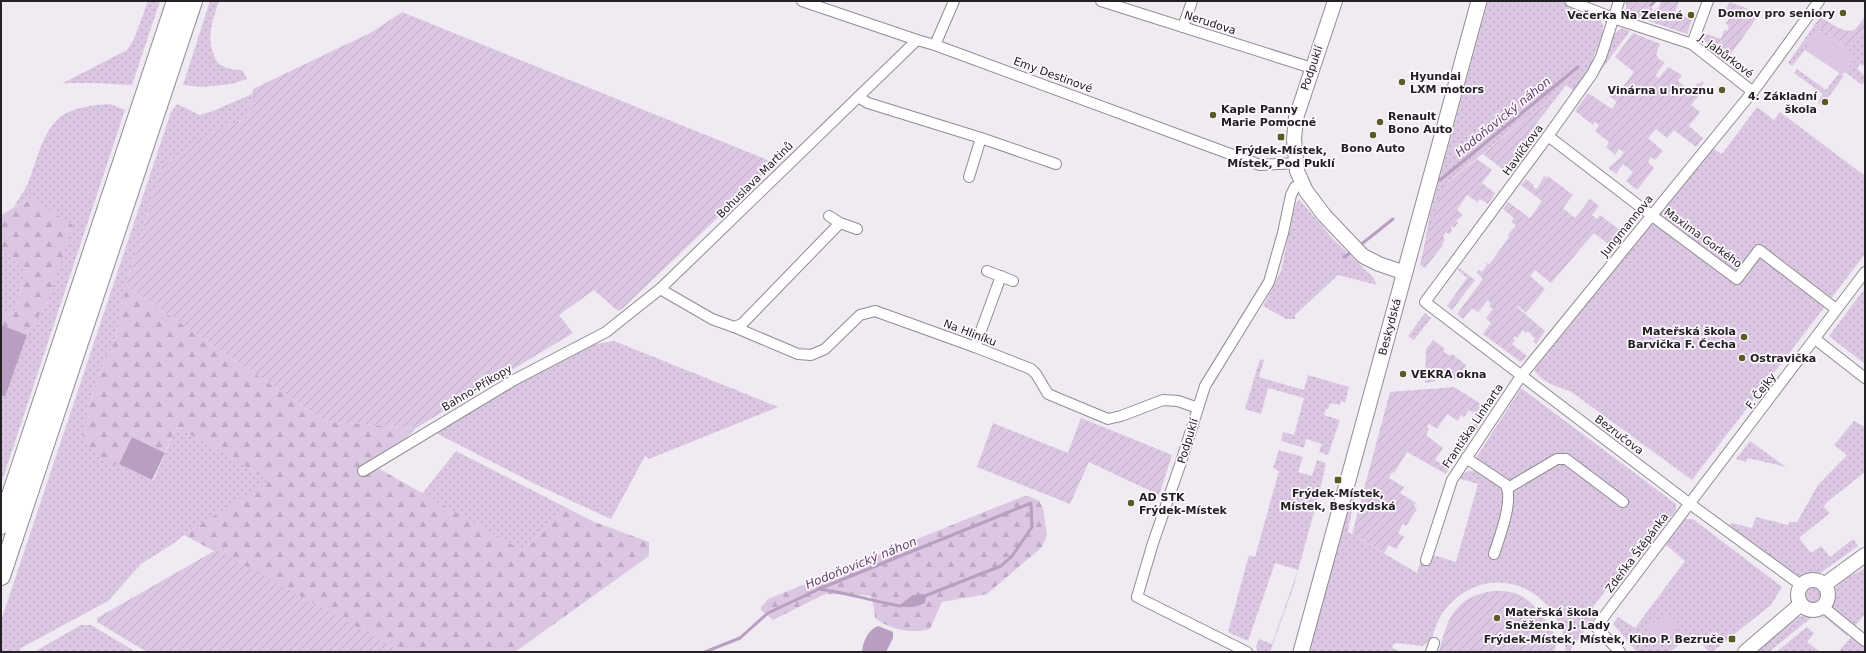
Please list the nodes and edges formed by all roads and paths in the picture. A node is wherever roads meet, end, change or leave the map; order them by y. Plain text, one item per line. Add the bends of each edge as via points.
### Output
1 (176, 1) edge
2 (193, 1) edge
3 (802, 1) edge
4 (954, 1) edge
5 (1101, 1) edge
6 (1192, 1) edge
7 (1335, 1) edge
8 (1469, 1) edge
9 (1479, 1) edge
10 (1570, 1) edge
11 (1619, 1) edge
12 (1708, 1) edge
13 (1819, 1) edge
14 (1613, 18) junction
15 (1183, 27) junction
16 (917, 40) junction
17 (1692, 44) junction
18 (935, 45) junction
19 (1312, 68) junction
20 (1753, 92) junction
21 (858, 97) junction
22 (1548, 136) junction
23 (981, 138) junction
24 (1056, 164) dead end
25 (1296, 164) junction
26 (969, 177) dead end
27 (1302, 183) junction
28 (1651, 215) junction
29 (829, 216) dead end
30 (840, 223) junction
31 (857, 229) dead end
32 (987, 271) dead end
33 (1400, 271) junction
34 (1865, 272) edge
35 (1001, 276) junction
36 (1013, 281) dead end
37 (660, 290) junction
38 (1425, 302) joint
39 (1836, 309) junction
40 (734, 327) junction
41 (606, 332) joint
42 (1815, 339) junction
43 (975, 347) junction
44 (1521, 376) junction
45 (1865, 378) edge
46 (1198, 408) junction
47 (1466, 458) junction
48 (362, 471) dead end
49 (1508, 488) junction
50 (1623, 502) dead end
51 (1690, 504) junction
52 (1, 525) edge
53 (1494, 554) dead end
54 (1865, 556) edge
55 (1426, 560) dead end
56 (1, 576) edge
57 (1801, 585) junction
58 (1824, 585) junction
59 (1801, 604) junction
60 (1822, 606) junction
61 (1865, 641) edge
62 (1246, 652) edge
63 (1291, 652) edge
64 (1301, 652) edge
65 (1620, 652) edge
66 (1745, 652) edge

1 - 52 highway
2 - 56 highway
3 - 16 street, Emy Destinové
4 - 18 street
5 - 15 street, Nerudova
6 - 15 street
7 - 19 street, Podpuklí
8 - 33 main road, Beskydská
9 - 33 main road, Beskydská
10 - 14 street, J. Jabůrkové
11 - 14 street, Havlíčkova
12 - 17 street
13 - 20 street, Jungmannova
14 - 17 street, J. Jabůrkové
14 - 22 street, Havlíčkova via 1592,74
15 - 19 street, Nerudova
16 - 18 street, Emy Destinové
16 - 21 street, Bohuslava Martinů
17 - 20 street, J. Jabůrkové
18 - 25 street, Emy Destinové via 1260,165
19 - 25 street, Podpuklí via 1296,118
20 - 28 street, Jungmannova
21 - 23 street via 868,103
21 - 37 street, Bohuslava Martinů
22 - 28 street, Maxima Gorkého
22 - 38 street, Havlíčkova
23 - 24 street
23 - 26 street
25 - 27 street, Podpuklí
27 - 33 street, Podpuklí via 1324,216 1363,256
27 - 46 street, Podpuklí via 1291,195 1269,282 1205,386
28 - 39 street, Maxima Gorkého via 1737,279 1759,250
28 - 44 street, Jungmannova
29 - 30 street
30 - 31 street
30 - 40 street via 742,324
32 - 35 street
33 - 63 main road, Beskydská
33 - 64 main road, Beskydská
34 - 39 street, F. Čejky
35 - 36 street
35 - 43 street
37 - 40 street, Na Hliníku via 712,319
37 - 41 street, Bohuslava Martinů
38 - 44 street, Bezručova
39 - 42 street, F. Čejky
40 - 43 street, Na Hliníku via 798,354 811,355 825,348 860,315 875,311
41 - 48 street, Bahno-Příkopy via 514,380
42 - 45 street
42 - 51 street, F. Čejky
43 - 46 street, Na Hliníku via 1031,369 1048,394 1108,419 1163,400 1178,401
44 - 47 street, Františka Linharta
44 - 51 street, Bezručova
46 - 62 street, Podpuklí via 1153,543 1138,597
47 - 49 street
47 - 55 street, Františka Linharta via 1452,480
49 - 50 street via 1557,459 1566,459
49 - 53 street via 1509,500
51 - 57 street, Bezručova
51 - 65 street, Zdeňka Štěpánka via 1596,627
54 - 58 street
57 - 58 street via 1811,580 1820,581
57 - 59 street via 1798,596
58 - 60 street via 1828,596
59 - 60 street via 1812,610
59 - 66 street
60 - 61 street

